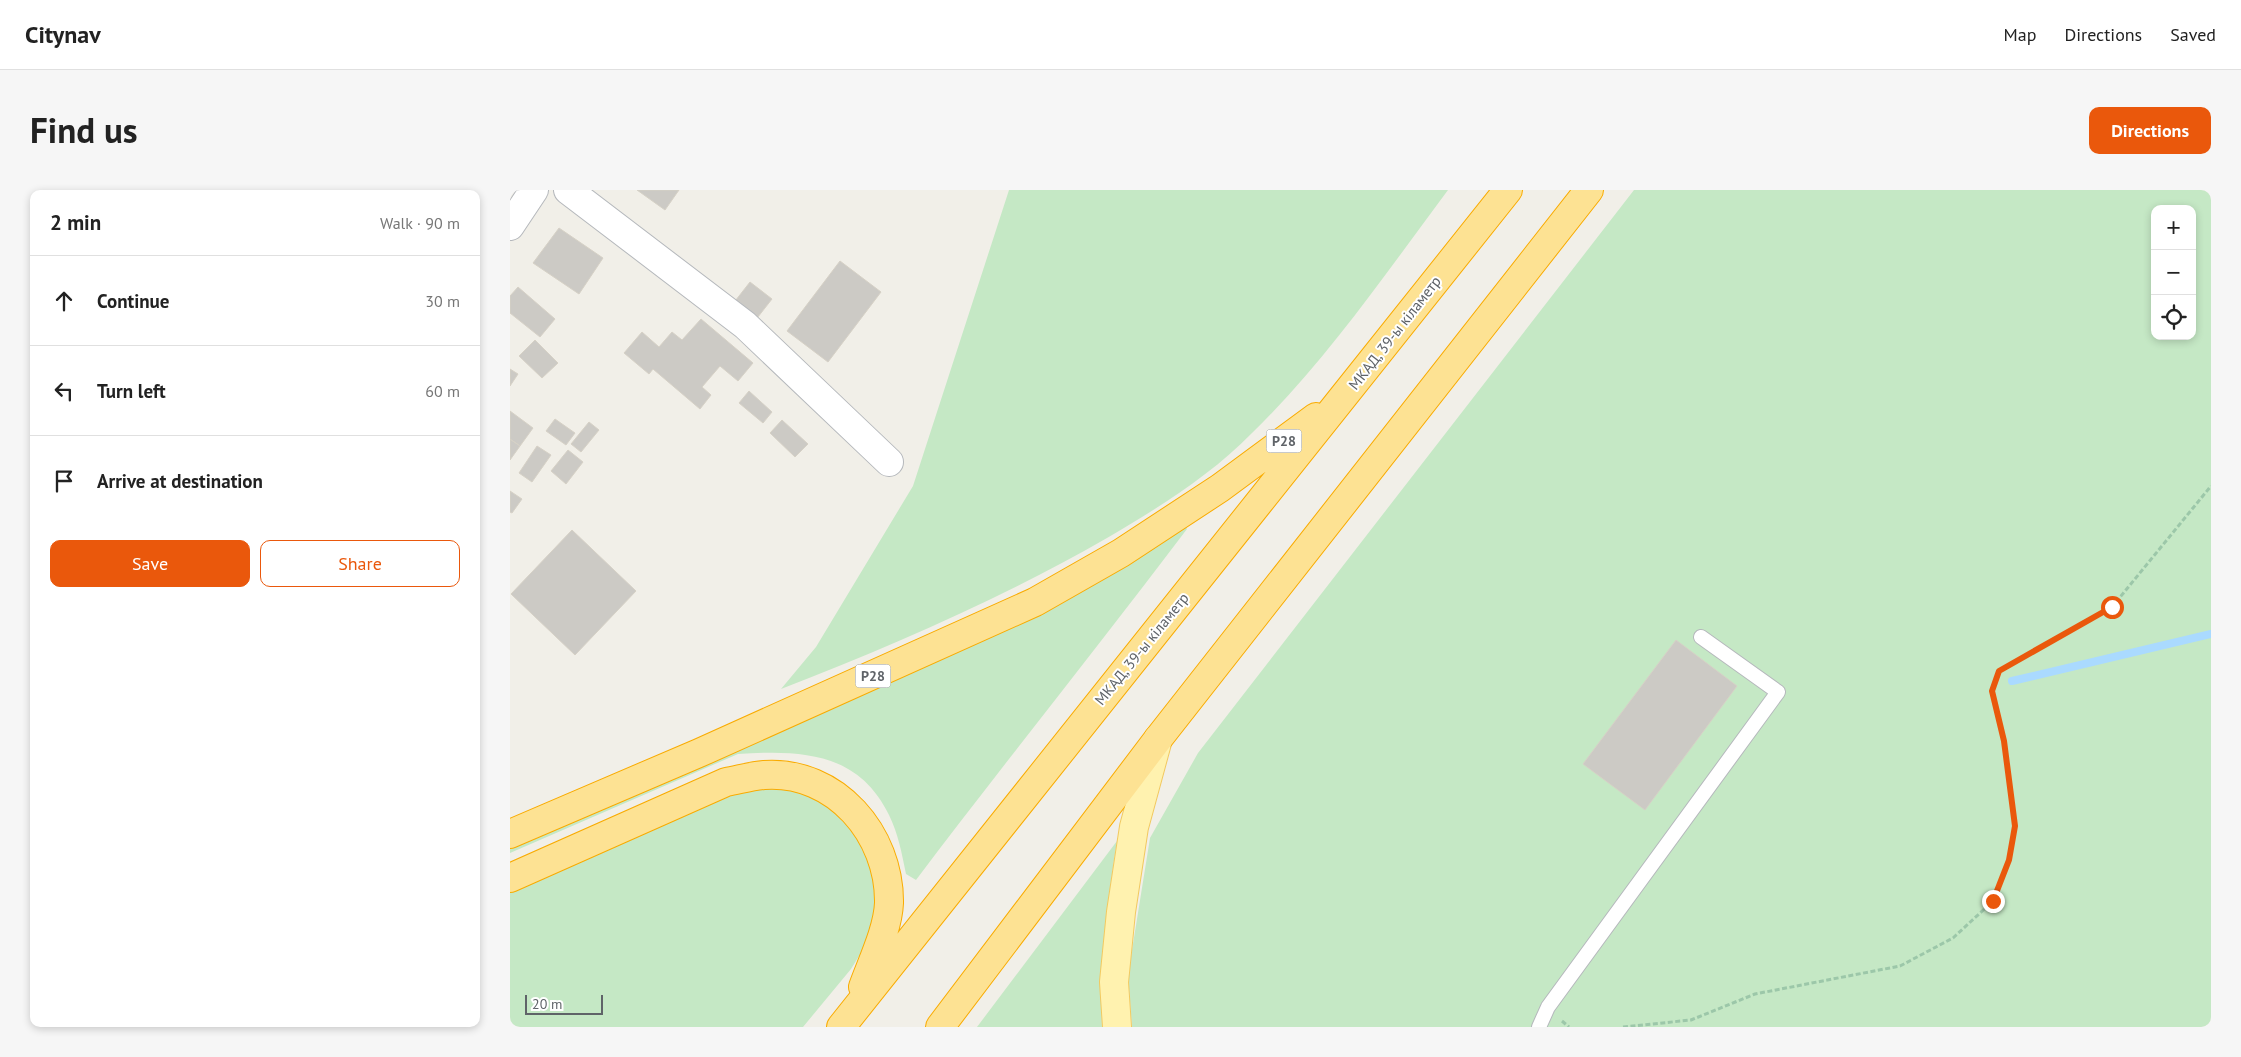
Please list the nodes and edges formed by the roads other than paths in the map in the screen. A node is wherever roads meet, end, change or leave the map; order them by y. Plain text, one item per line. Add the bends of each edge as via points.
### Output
1 (534, 190) edge
2 (568, 190) edge
3 (1508, 190) edge
4 (1589, 190) edge
5 (510, 226) edge
6 (1347, 393) junction
7 (889, 462) dead end
8 (1701, 637) dead end
9 (1158, 739) junction
10 (510, 834) edge
11 (510, 878) edge
12 (848, 1017) edge
13 (940, 1027) edge
14 (1117, 1027) edge
15 (1539, 1027) edge

1 - 5 street
2 - 7 street via 745,325
3 - 6 highway, МКАД, 39-ы кіламетр
4 - 9 highway
6 - 10 highway, Р28 via 1220,488 1121,553 1035,602
6 - 12 highway, МКАД, 39-ы кіламетр
8 - 15 lane via 1778,692 1548,1007
9 - 13 highway
9 - 14 main road via 1134,827 1114,982
11 - 12 highway via 726,782 764,775 815,783 838,797 863,821 885,863 889,904 882,932

